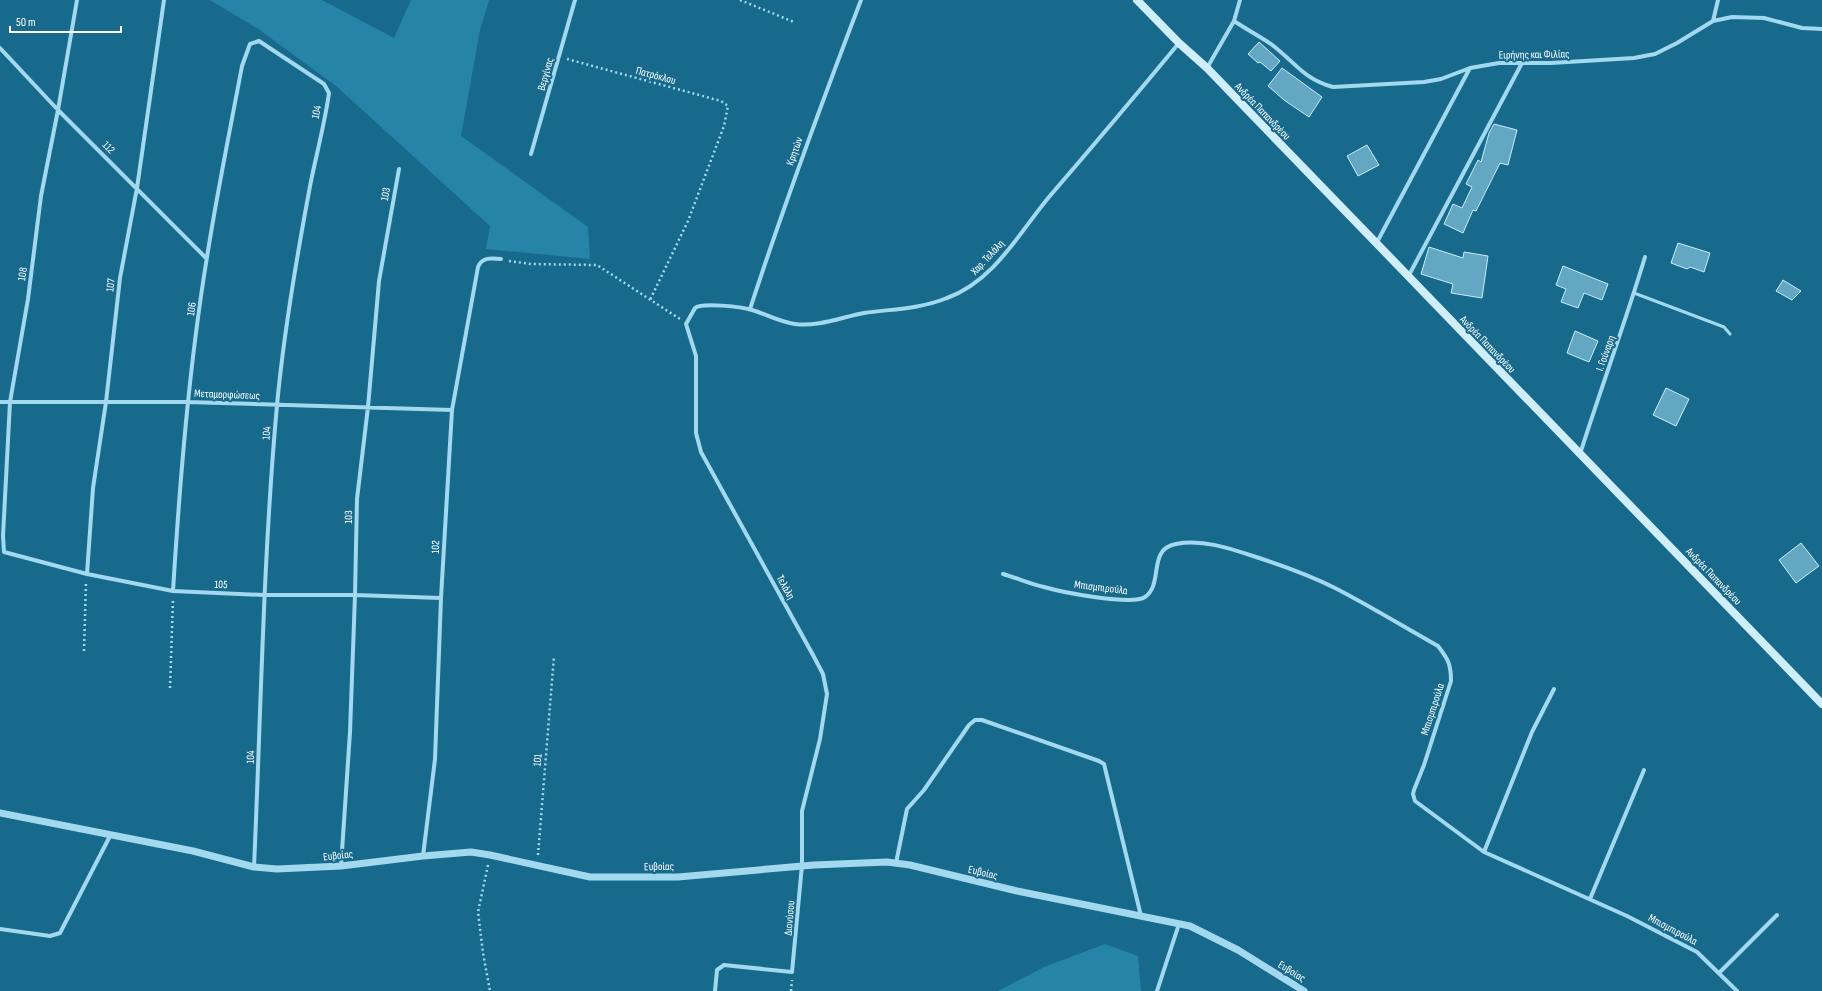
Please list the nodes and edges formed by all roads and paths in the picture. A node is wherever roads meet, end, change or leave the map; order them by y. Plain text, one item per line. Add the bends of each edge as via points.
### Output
1 (77, 0) edge
2 (164, 0) edge
3 (575, 0) edge
4 (740, 0) edge
5 (861, 0) edge
6 (1137, 0) edge
7 (1240, 0) edge
8 (1718, 0) edge
9 (1234, 21) junction
10 (1713, 21) junction
11 (794, 22) dead end
12 (1822, 29) edge
13 (259, 40) joint
14 (1179, 43) junction
15 (0, 48) edge
16 (559, 57) junction
17 (1522, 63) junction
18 (1207, 68) junction
19 (1470, 68) junction
20 (58, 110) junction
21 (531, 154) dead end
22 (399, 169) dead end
23 (137, 188) junction
24 (1376, 244) junction
25 (1645, 257) dead end
26 (206, 258) junction
27 (500, 259) joint
28 (1408, 278) junction
29 (1634, 293) junction
30 (650, 300) junction
31 (750, 309) junction
32 (686, 324) junction
33 (1730, 334) dead end
34 (0, 402) edge
35 (10, 402) junction
36 (106, 402) junction
37 (187, 402) junction
38 (277, 405) junction
39 (368, 407) junction
40 (452, 410) junction
41 (1580, 454) junction
42 (2, 552) edge
43 (86, 574) junction
44 (1003, 574) dead end
45 (173, 590) junction
46 (263, 595) junction
47 (355, 595) junction
48 (441, 598) junction
49 (84, 651) dead end
50 (554, 656) dead end
51 (170, 688) dead end
52 (1554, 689) dead end
53 (1822, 704) edge
54 (1644, 770) dead end
55 (0, 813) edge
56 (110, 836) junction
57 (1484, 852) junction
58 (490, 855) junction
59 (423, 856) junction
60 (896, 863) junction
61 (537, 865) junction
62 (802, 865) junction
63 (341, 866) junction
64 (254, 867) junction
65 (1590, 899) junction
66 (1777, 915) dead end
67 (1141, 916) junction
68 (1179, 924) junction
69 (0, 929) edge
70 (1719, 973) junction
71 (490, 991) edge
72 (715, 991) edge
73 (1157, 991) edge
74 (1304, 991) edge
75 (1737, 991) edge

1 - 20 street, 108
2 - 23 street, 107
3 - 16 street, Βεργίνας
4 - 11 path
5 - 31 street, Κρητών via 794,178
6 - 14 main road, Ανδρέα Παπανδρέου
7 - 9 street
8 - 10 street
9 - 18 street
9 - 19 street, Ειρήνης και Φιλίας via 1271,44 1306,76 1333,87 1424,82 1441,79
10 - 12 street, Ειρήνης και Φιλίας via 1732,17 1764,18 1802,28
10 - 17 street, Ειρήνης και Φιλίας via 1677,44 1655,54 1601,61
13 - 26 street, 106 via 250,44 242,66
13 - 38 street, 104 via 324,84 329,93 301,235
14 - 18 main road, Ανδρέα Παπανδρέου
14 - 31 street, Χαρ. Τελάλη via 1038,210 1001,258 978,282 948,298 918,307 864,313 819,323 795,324
15 - 20 street, 112
16 - 21 street, Βεργίνας
16 - 30 path, Πατρόκλου via 722,101 728,106 724,126 688,221
17 - 19 street, Ειρήνης και Φιλίας via 1499,63
17 - 28 street
18 - 24 main road, Ανδρέα Παπανδρέου
19 - 24 street
20 - 23 street, 112
20 - 35 street, 108 via 41,196 28,299
22 - 39 street, 103 via 379,281
23 - 26 street, 112
23 - 36 street, 107 via 120,278
24 - 28 main road, Ανδρέα Παπανδρέου
25 - 29 street, Ι. Γούναρη
26 - 37 street, 106
27 - 30 path via 531,264 598,265
27 - 40 street, 102 via 482,260 478,267
28 - 41 main road, Ανδρέα Παπανδρέου
29 - 33 lane via 1724,327
29 - 41 street, Ι. Γούναρη
30 - 32 path via 672,312
31 - 32 street, Χαρ. Τελάλη via 701,305 695,308
32 - 62 street, Τελάλη via 696,356 696,433 701,452 813,655 826,685 827,701 802,811
34 - 35 street, Μεταμορφώσεως
35 - 36 street, Μεταμορφώσεως
35 - 42 street, 108
36 - 37 street, Μεταμορφώσεως
36 - 43 street, 107 via 93,488
37 - 38 street, Μεταμορφώσεως
37 - 45 street, 106
38 - 39 street, Μεταμορφώσεως
38 - 46 street, 104
39 - 40 street, Μεταμορφώσεως
39 - 47 street, 103 via 357,499
40 - 48 street, 102
41 - 53 main road, Ανδρέα Παπανδρέου
42 - 43 street, 105
43 - 45 street, 105
43 - 49 path
44 - 57 street, Μπισμπιρούλα via 1043,587 1092,597 1130,600 1144,598 1154,581 1161,553 1167,546 1206,544 1281,565 1335,588 1438,646 1451,667 1451,680 1413,798 1417,804
45 - 46 street, 105
45 - 51 path
46 - 47 street, 105
46 - 64 street, 104 via 262,701
47 - 48 street, 105
47 - 63 street, 103 via 350,732
48 - 59 street, 102 via 435,759
50 - 61 path, 101
52 - 57 street via 1532,732
54 - 65 street
55 - 56 street, Ευβοίας
56 - 64 street, Ευβοίας via 192,851
56 - 69 street via 60,933 50,936
57 - 65 street, Μπισμπιρούλα
58 - 59 street, Ευβοίας via 471,852
58 - 61 street, Ευβοίας
58 - 71 path via 478,912
59 - 63 street, Ευβοίας
60 - 62 street, Ευβοίας
60 - 67 street, Ευβοίας
60 - 67 street via 907,809 924,790 969,725 975,720 982,720 1104,764
61 - 62 street, Ευβοίας via 590,877 619,878 678,877
62 - 72 street, Διονύσου via 792,972 724,965 717,970
63 - 64 street, Ευβοίας via 303,869
65 - 70 street, Μπισμπιρούλα via 1673,938 1697,952
66 - 70 street
67 - 68 street, Ευβοίας
68 - 73 street
68 - 74 street, Ευβοίας via 1190,926 1238,950
70 - 75 street, Μπισμπιρούλα

